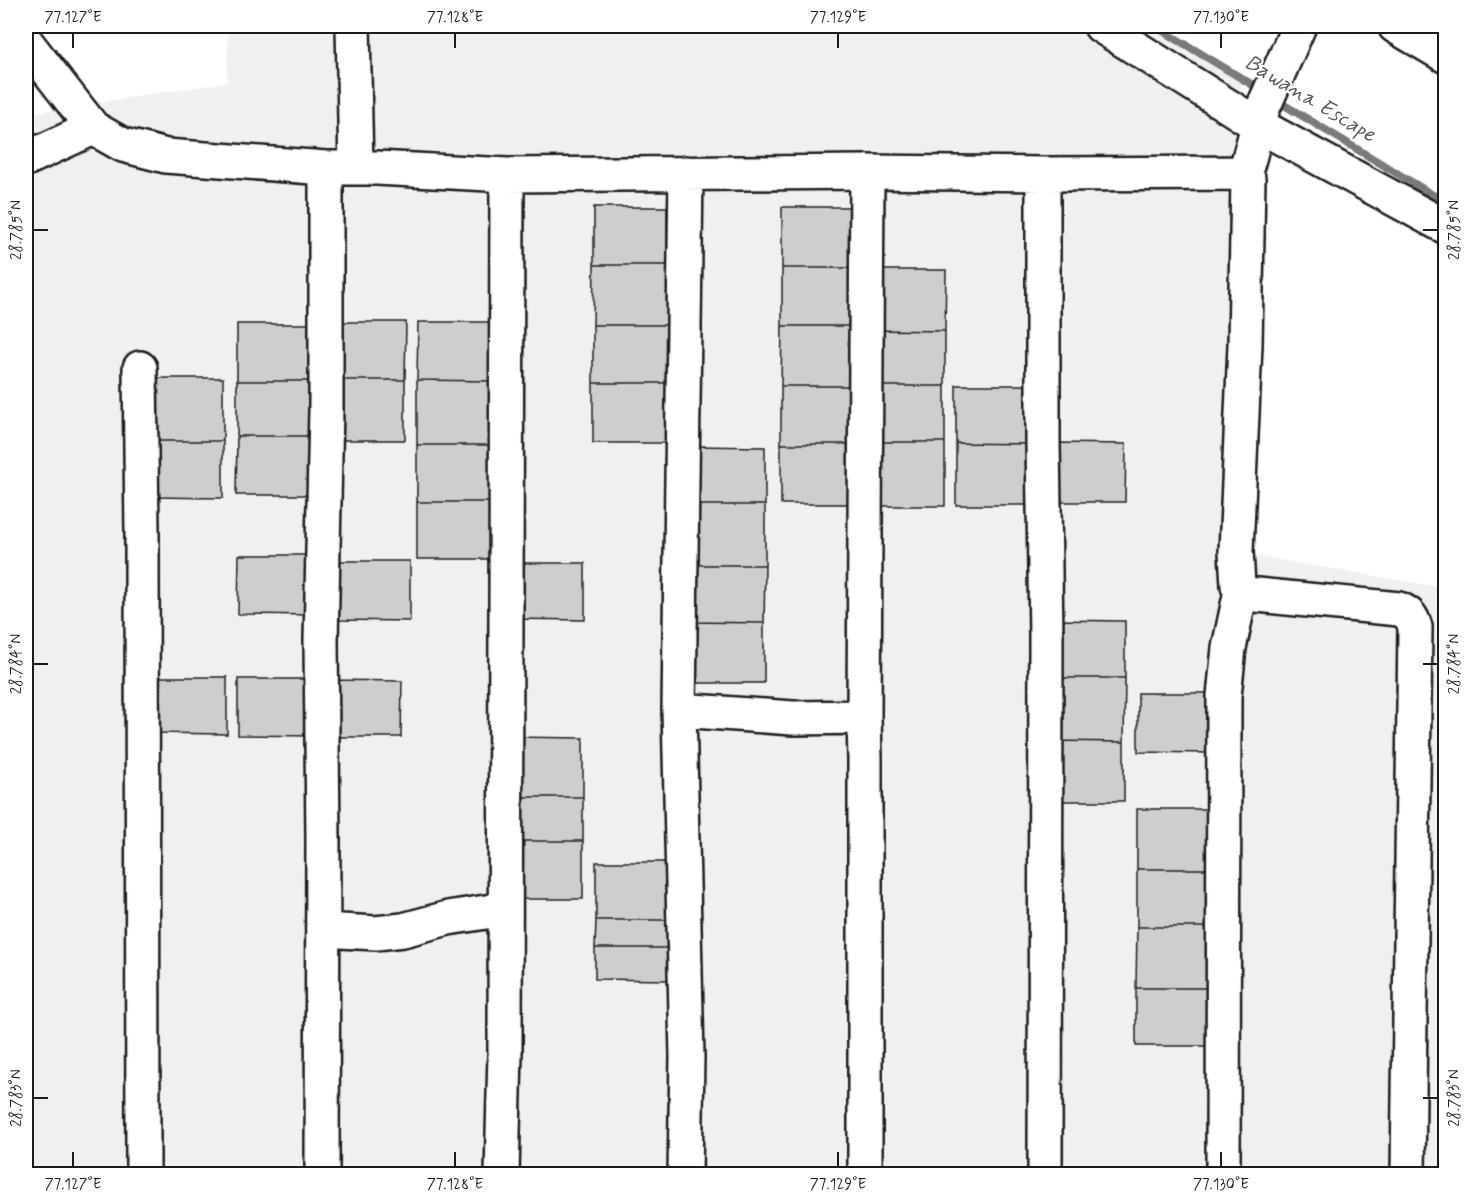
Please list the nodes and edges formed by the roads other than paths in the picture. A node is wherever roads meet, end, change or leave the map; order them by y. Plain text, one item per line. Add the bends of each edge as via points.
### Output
1 (353, 26) edge
2 (1101, 26) edge
3 (1299, 26) edge
4 (1395, 26) edge
5 (26, 42) edge
6 (1446, 56) edge
7 (1260, 117) junction
8 (93, 128) junction
9 (26, 159) edge
10 (341, 168) junction
11 (867, 172) junction
12 (686, 173) junction
13 (1245, 173) junction
14 (1043, 174) junction
15 (507, 175) junction
16 (1446, 227) edge
17 (140, 368) dead end
18 (1241, 591) junction
19 (679, 710) junction
20 (864, 717) junction
21 (505, 909) junction
22 (322, 930) junction
23 (143, 1174) edge
24 (322, 1174) edge
25 (502, 1174) edge
26 (685, 1174) edge
27 (865, 1174) edge
28 (1045, 1174) edge
29 (1223, 1174) edge
30 (1408, 1174) edge

1 - 10 street
2 - 7 street
3 - 7 street
4 - 6 street
5 - 8 street
7 - 13 street
7 - 16 street
8 - 9 street
8 - 10 street via 123,144 166,156
10 - 15 street
10 - 22 street via 326,410 321,641
11 - 12 street
11 - 14 street
11 - 20 street
12 - 15 street
12 - 19 street
13 - 14 street
13 - 18 street via 1245,345 1236,551
14 - 28 street via 1047,636
15 - 21 street
17 - 23 street
18 - 29 street via 1224,696
18 - 30 street via 1399,609 1407,612 1415,627
19 - 20 street via 793,718
19 - 26 street via 687,1057
20 - 27 street
21 - 22 street via 403,930
21 - 25 street
22 - 24 street

